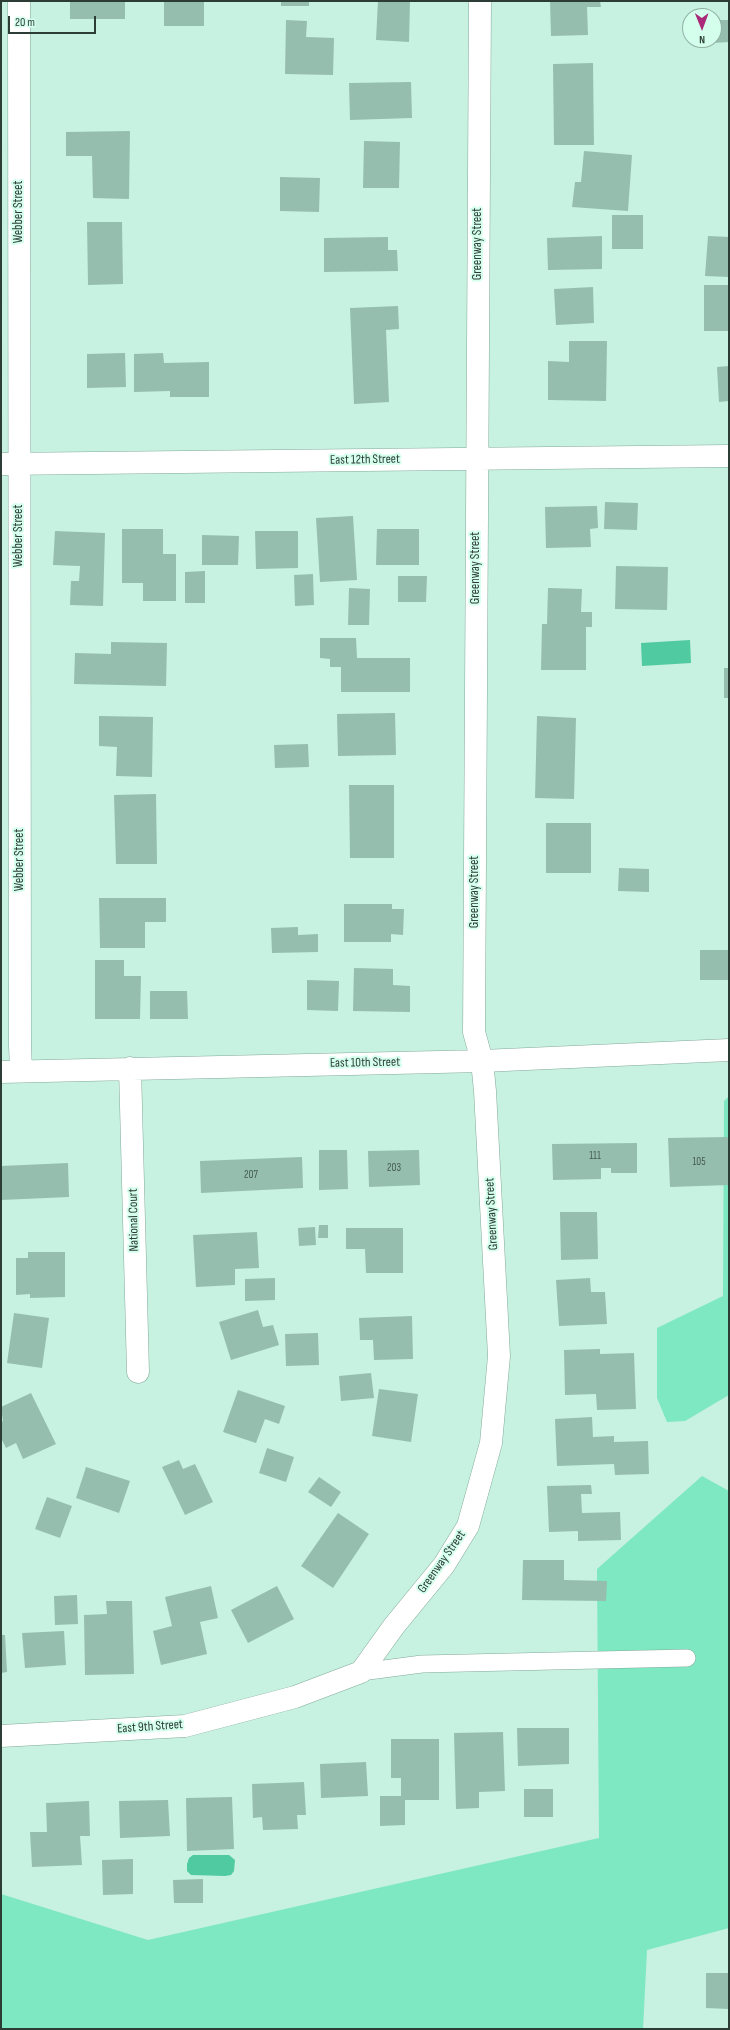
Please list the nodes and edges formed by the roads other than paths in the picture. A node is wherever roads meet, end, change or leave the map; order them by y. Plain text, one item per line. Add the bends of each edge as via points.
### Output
1 (19, 1) edge
2 (480, 1) edge
3 (729, 456) edge
4 (477, 459) junction
5 (10, 464) edge
6 (729, 1050) edge
7 (482, 1060) junction
8 (130, 1068) junction
9 (11, 1071) edge
10 (138, 1372) dead end
11 (687, 1658) dead end
12 (361, 1672) junction
13 (1, 1736) edge

1 - 5 street, Webber Street
2 - 4 street, Greenway Street
3 - 4 street, East 12th Street
4 - 5 street, East 12th Street
4 - 7 street, Greenway Street via 474,1032
5 - 9 street, Webber Street via 20,1045
6 - 7 street, East 10th Street
7 - 8 street, East 10th Street
7 - 12 street, Greenway Street via 486,1091 499,1356 491,1443 468,1526 444,1565 394,1626
8 - 9 street, East 10th Street
8 - 10 street, National Court
11 - 12 lane via 422,1664
12 - 13 street, East 9th Street via 295,1697 185,1726

